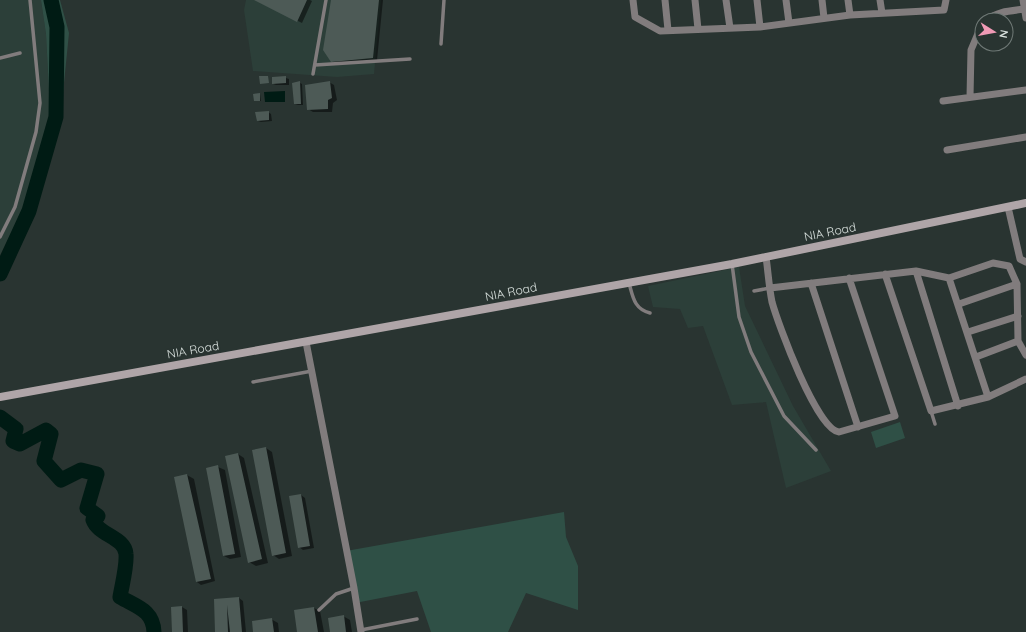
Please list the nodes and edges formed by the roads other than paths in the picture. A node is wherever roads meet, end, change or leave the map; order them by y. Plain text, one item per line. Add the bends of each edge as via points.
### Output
1 (30, 0) edge
2 (326, 0) edge
3 (444, 0) edge
4 (633, 0) edge
5 (665, 0) edge
6 (695, 0) edge
7 (726, 0) edge
8 (757, 0) edge
9 (786, 0) edge
10 (822, 0) edge
11 (848, 0) edge
12 (880, 0) edge
13 (946, 0) edge
14 (1023, 0) edge
15 (1024, 9) junction
16 (999, 12) edge
17 (882, 13) junction
18 (850, 14) junction
19 (824, 18) junction
20 (1026, 18) edge
21 (789, 22) junction
22 (760, 27) junction
23 (730, 28) junction
24 (698, 29) junction
25 (668, 30) junction
26 (440, 44) dead end
27 (974, 45) edge
28 (20, 53) dead end
29 (0, 58) edge
30 (410, 59) dead end
31 (315, 65) junction
32 (313, 74) dead end
33 (1026, 90) edge
34 (970, 97) junction
35 (943, 101) dead end
36 (1026, 137) edge
37 (947, 150) dead end
38 (1026, 203) edge
39 (1008, 207) junction
40 (0, 237) edge
41 (766, 257) junction
42 (1026, 262) edge
43 (732, 264) junction
44 (916, 271) junction
45 (885, 274) junction
46 (849, 278) junction
47 (949, 278) junction
48 (628, 282) junction
49 (811, 283) junction
50 (1017, 284) junction
51 (770, 288) junction
52 (754, 291) dead end
53 (959, 304) junction
54 (650, 313) dead end
55 (1018, 316) junction
56 (968, 332) junction
57 (1018, 341) junction
58 (306, 342) junction
59 (1026, 355) edge
60 (976, 357) junction
61 (312, 371) junction
62 (1026, 379) edge
63 (253, 382) dead end
64 (1, 397) edge
65 (988, 398) junction
66 (958, 406) junction
67 (931, 411) junction
68 (935, 424) dead end
69 (858, 427) junction
70 (816, 450) dead end
71 (354, 588) junction
72 (319, 610) dead end
73 (417, 619) dead end
74 (360, 631) edge

1 - 40 lane via 40,103 36,132 15,207
2 - 31 lane
3 - 26 lane
4 - 25 street via 634,17 660,31
5 - 25 street
6 - 24 street
7 - 23 street
8 - 22 street
9 - 21 street
10 - 19 street
11 - 18 street
12 - 17 street
13 - 17 street via 944,10
14 - 15 street
15 - 16 street
15 - 20 street
17 - 18 street
18 - 19 street
19 - 21 street
21 - 22 street
22 - 23 street
23 - 24 street
24 - 25 street
27 - 34 street
28 - 29 lane
30 - 31 lane
31 - 32 lane
33 - 34 street
34 - 35 street
36 - 37 street
38 - 39 street, NIA Road
39 - 41 street, NIA Road
39 - 42 street via 1020,259
41 - 43 street, NIA Road
41 - 51 street
43 - 48 street, NIA Road
43 - 70 lane via 739,317 750,352 784,416
44 - 45 street
44 - 47 street
44 - 66 street
45 - 46 street
45 - 67 street
46 - 49 street
46 - 69 street via 895,416
47 - 50 street via 993,263 1009,266
47 - 53 street
48 - 54 lane via 636,306
48 - 58 street, NIA Road
49 - 51 street
49 - 69 street
50 - 53 street
50 - 55 street
51 - 52 lane
51 - 69 street via 787,347 808,394 835,432
53 - 56 street
55 - 56 street
55 - 57 street
56 - 60 street
57 - 59 street
57 - 60 street
58 - 61 street
58 - 64 street, NIA Road
60 - 65 street
61 - 63 lane
61 - 71 street
62 - 65 street
65 - 66 street
66 - 67 street
67 - 68 lane
71 - 72 lane via 336,594
71 - 74 street
73 - 74 lane

